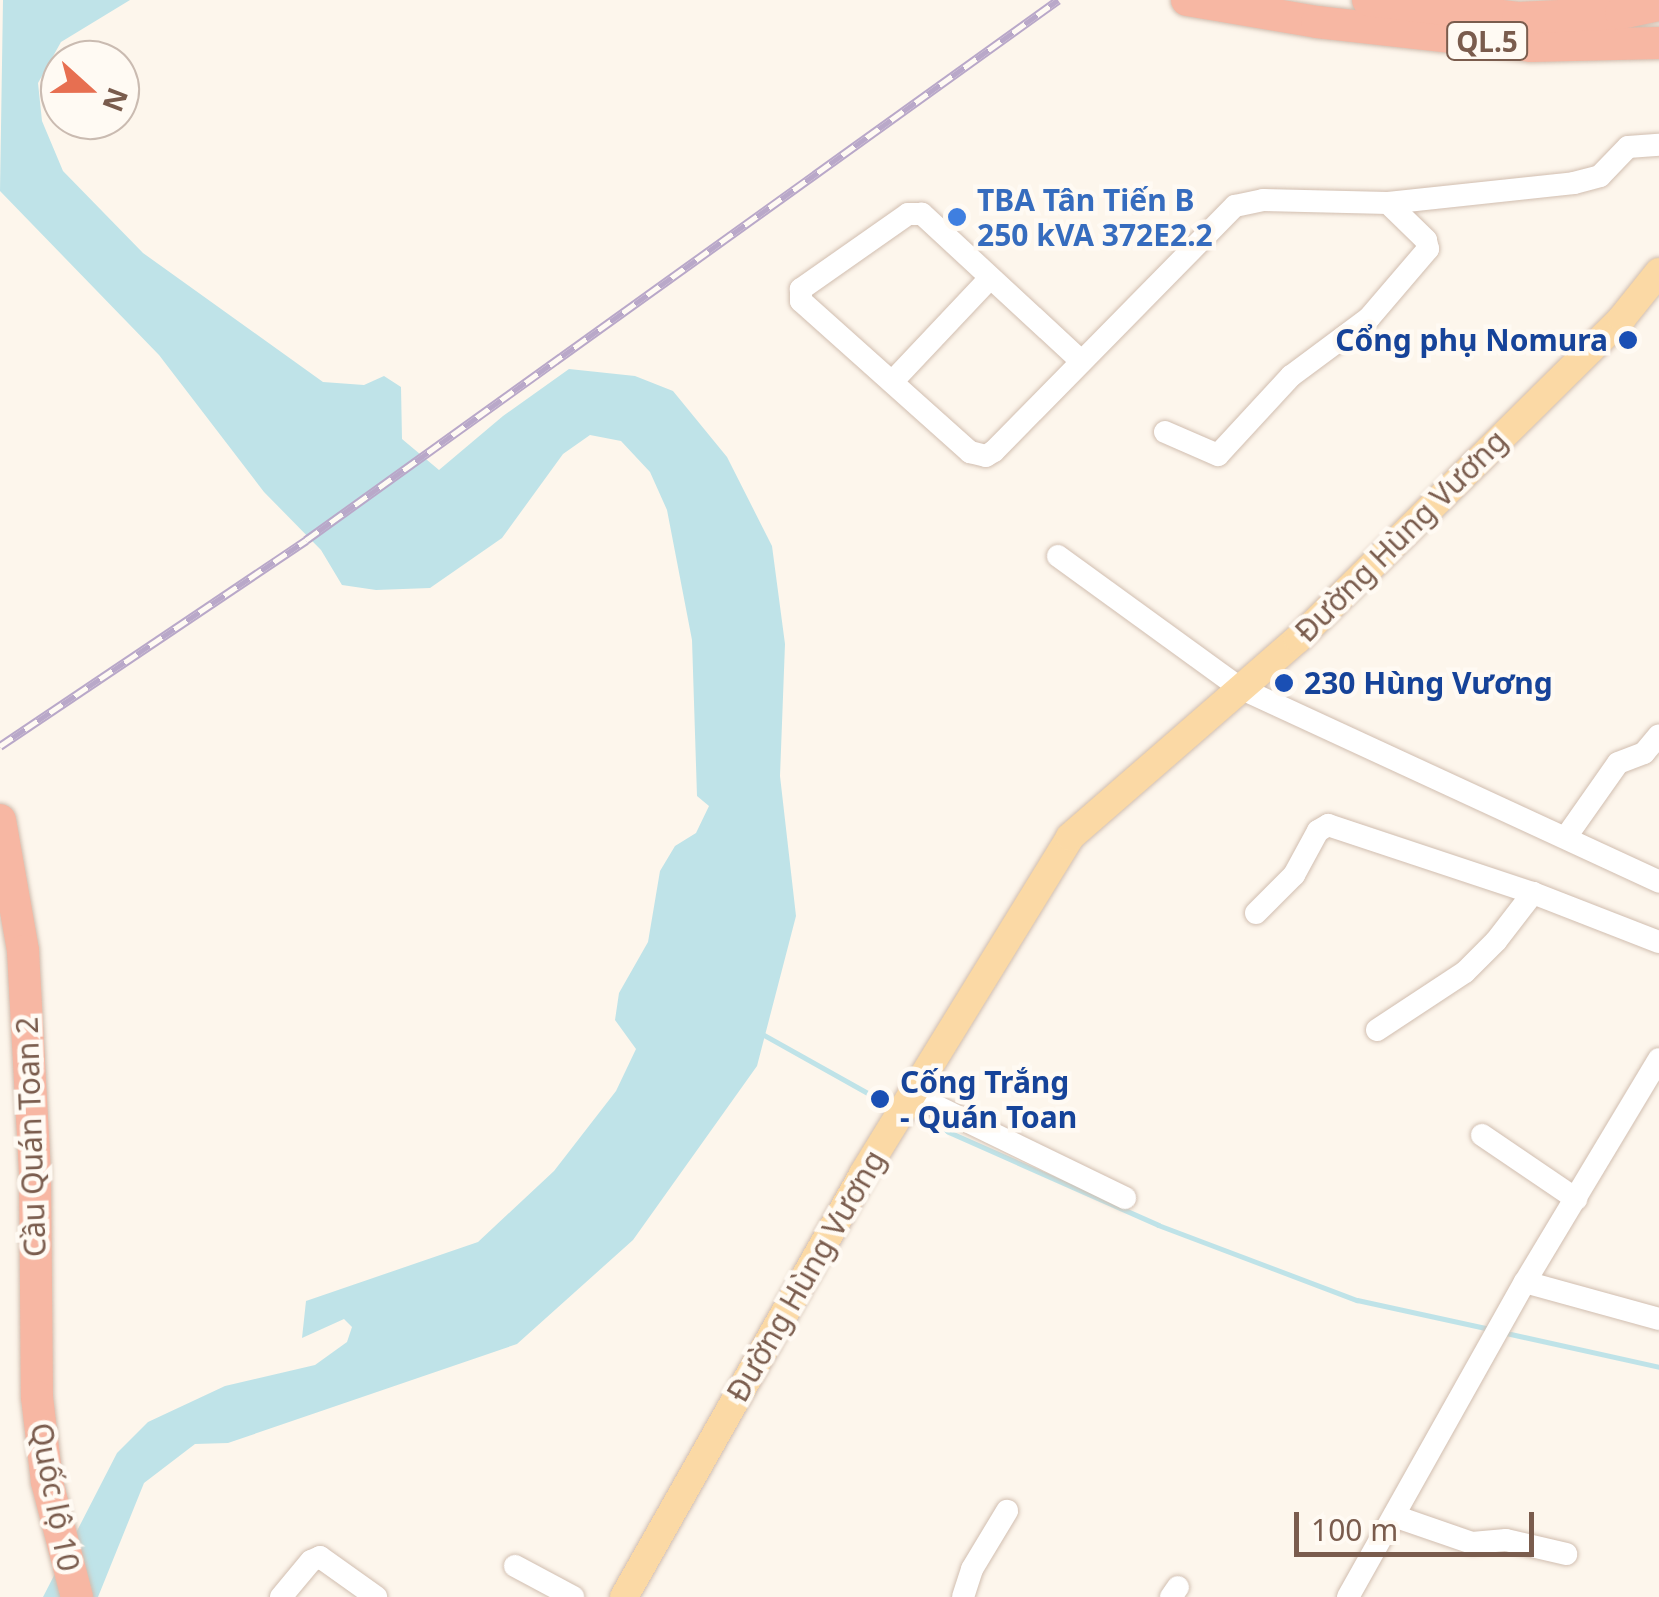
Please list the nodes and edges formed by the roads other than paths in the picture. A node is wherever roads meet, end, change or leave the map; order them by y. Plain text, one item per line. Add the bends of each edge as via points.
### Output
1 (1187, 0) edge
2 (1368, 0) edge
3 (1659, 5) edge
4 (1656, 44) edge
5 (1659, 145) edge
6 (1388, 203) junction
7 (1659, 272) edge
8 (990, 278) junction
9 (1080, 361) junction
10 (892, 382) junction
11 (1165, 432) dead end
12 (1058, 556) dead end
13 (1240, 688) junction
14 (1659, 735) edge
15 (0, 820) edge
16 (1566, 836) junction
17 (1659, 882) edge
18 (1533, 893) junction
19 (1256, 913) dead end
20 (0, 925) edge
21 (1659, 942) edge
22 (1377, 1030) dead end
23 (1659, 1059) edge
24 (911, 1094) junction
25 (1482, 1136) dead end
26 (1125, 1198) dead end
27 (1576, 1199) junction
28 (1525, 1282) junction
29 (1659, 1319) edge
30 (28, 1398) junction
31 (1007, 1511) dead end
32 (1394, 1516) junction
33 (1566, 1554) dead end
34 (514, 1566) dead end
35 (63, 1583) edge
36 (633, 1594) edge
37 (281, 1597) edge
38 (376, 1597) edge
39 (572, 1597) edge
40 (963, 1597) edge
41 (1348, 1597) edge

1 - 4 highway, QL.5 via 1531,46
2 - 3 highway, QL.5 via 1518,18
5 - 6 street via 1628,147 1600,176 1586,180
6 - 9 street via 1263,200 1236,206
6 - 11 street via 1428,249 1369,318 1300,368 1218,455
7 - 13 main road, Đường Hùng Vương via 1622,318 1298,639
8 - 9 street
8 - 10 street
8 - 10 street via 915,213 805,283 802,301
9 - 10 street via 986,456 970,452
12 - 13 street
13 - 16 street
13 - 24 main road, Đường Hùng Vương via 1070,838
14 - 16 street via 1644,753 1622,760
15 - 30 highway, Cầu Quán Toan 2 via 24,952 36,1174
16 - 17 street
18 - 19 street via 1328,825 1294,876
18 - 21 street
18 - 22 street via 1465,972
20 - 30 highway, Cầu Quán Toan 2
23 - 27 street
24 - 26 street
24 - 36 main road, Đường Hùng Vương
25 - 27 street
27 - 28 street
28 - 29 street
28 - 32 street
30 - 35 highway, Quốc lộ 10
31 - 40 street
32 - 33 street via 1472,1543 1506,1540
32 - 41 street
34 - 39 street
37 - 38 street via 320,1557

